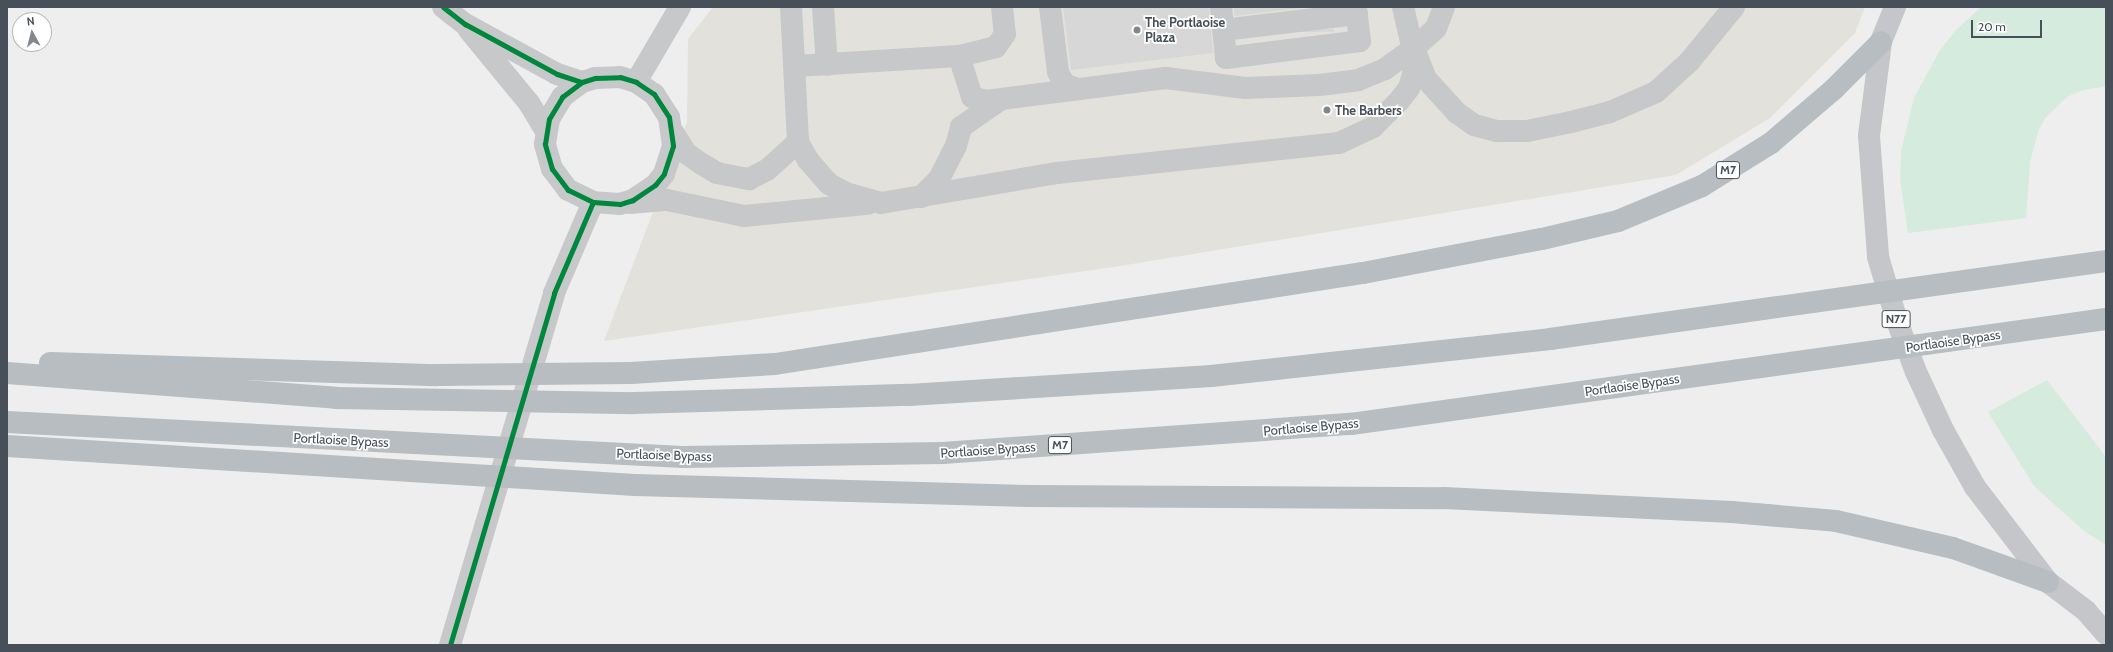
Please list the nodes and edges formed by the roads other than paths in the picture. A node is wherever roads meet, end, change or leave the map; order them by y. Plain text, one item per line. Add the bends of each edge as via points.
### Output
1 (443, 7) edge
2 (680, 7) edge
3 (791, 7) edge
4 (823, 7) edge
5 (1002, 7) edge
6 (1050, 7) edge
7 (1221, 7) edge
8 (1403, 7) edge
9 (1444, 7) edge
10 (1734, 7) edge
11 (1895, 7) edge
12 (1357, 11) edge
13 (465, 24) junction
14 (1881, 42) junction
15 (1414, 49) junction
16 (959, 56) junction
17 (827, 65) junction
18 (795, 66) junction
19 (582, 82) junction
20 (636, 82) junction
21 (1078, 89) junction
22 (1000, 100) junction
23 (546, 131) junction
24 (673, 132) junction
25 (798, 142) junction
26 (920, 197) junction
27 (593, 202) junction
28 (880, 203) junction
29 (620, 204) junction
30 (2106, 261) edge
31 (2106, 319) edge
32 (7, 362) edge
33 (7, 374) edge
34 (7, 422) edge
35 (7, 446) edge
36 (2048, 582) junction
37 (2096, 615) edge
38 (2106, 634) edge
39 (450, 645) edge

1 - 13 street
2 - 20 street
3 - 18 street
4 - 17 street
5 - 16 street via 1005,34 996,47
6 - 21 street via 1058,72 1064,84
7 - 12 street via 1223,30
8 - 15 street
9 - 15 street via 1436,28
10 - 15 street via 1689,62 1656,92 1610,112 1527,131 1497,131 1468,121 1440,97 1426,79
11 - 14 main road, N77
13 - 19 street via 557,74
13 - 23 street via 529,103
14 - 32 highway, M7 via 1834,89 1771,143 1702,186 1618,221 1542,239 1363,273 782,363 737,366 630,373 437,375
14 - 36 main road, N77 via 1869,136 1872,202 1878,257 1897,322 1916,372 1943,430 1975,486
15 - 21 street via 1385,69 1358,80 1319,85 1245,88 1166,78
15 - 26 street via 1414,71 1409,88 1399,101 1373,127 1339,143 1058,173
16 - 17 street
16 - 22 street via 972,97 986,101
17 - 18 street
18 - 25 street
19 - 20 street via 607,76
19 - 23 street via 571,88 554,107
20 - 24 street via 654,94 662,104
21 - 22 street
22 - 26 street via 961,127 956,146 939,179
23 - 27 street via 547,157 559,180 568,190
24 - 25 street via 686,153 702,164 717,173 749,179 767,170
24 - 29 street via 670,161 664,174 645,193
25 - 28 street via 808,160 829,184 846,193
26 - 28 street
27 - 29 street
27 - 39 street via 554,293
28 - 29 street via 744,216 667,200
30 - 33 highway via 1543,340 1211,376 909,394 634,403 344,398
31 - 34 highway, Portlaoise Bypass / M7 via 1351,424 943,453 683,457
35 - 36 highway via 635,485 1030,496 1444,498 1732,512 1836,521 1953,548
36 - 37 main road, N77
37 - 38 main road, N77

